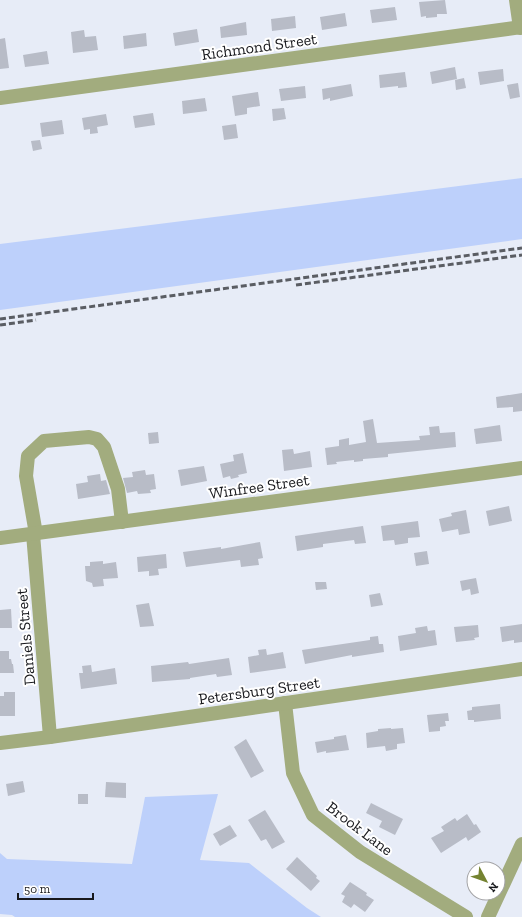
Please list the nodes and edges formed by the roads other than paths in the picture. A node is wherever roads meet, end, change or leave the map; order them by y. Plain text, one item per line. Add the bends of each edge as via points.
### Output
1 (516, 0) edge
2 (521, 28) edge
3 (0, 98) edge
4 (522, 468) edge
5 (122, 522) junction
6 (34, 534) junction
7 (0, 538) edge
8 (522, 669) edge
9 (285, 703) junction
10 (50, 737) junction
11 (0, 743) edge
12 (522, 844) edge
13 (466, 917) edge
14 (488, 917) edge

1 - 2 street
2 - 3 street, Richmond Street
4 - 5 street, Winfree Street
5 - 6 street, Winfree Street
5 - 6 street, Daniels Street via 118,489 104,447 97,439 89,436 44,441 28,456 26,476
6 - 7 street, Winfree Street
6 - 10 street, Daniels Street
8 - 9 street, Petersburg Street
9 - 10 street, Petersburg Street
9 - 13 street, Brook Lane via 293,773 313,815 360,852
10 - 11 street, Petersburg Street
12 - 14 street

